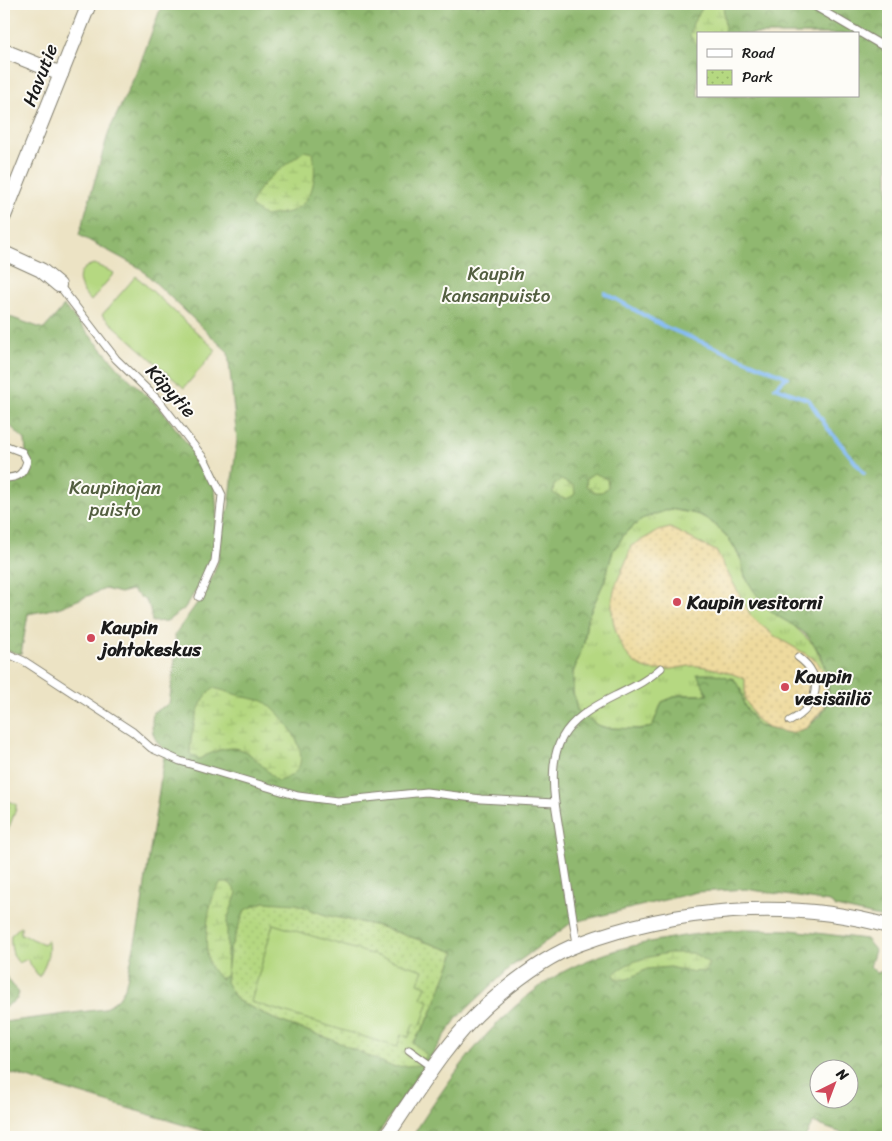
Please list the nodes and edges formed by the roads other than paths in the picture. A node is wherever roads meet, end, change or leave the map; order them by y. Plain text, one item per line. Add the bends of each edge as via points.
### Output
1 (89, 4) edge
2 (811, 4) edge
3 (859, 32) edge
4 (860, 33) edge
5 (888, 49) edge
6 (4, 51) edge
7 (61, 74) junction
8 (4, 216) edge
9 (4, 253) edge
10 (59, 285) joint
11 (4, 446) edge
12 (4, 478) edge
13 (199, 597) dead end
14 (4, 652) edge
15 (798, 657) dead end
16 (661, 668) dead end
17 (790, 721) dead end
18 (555, 803) junction
19 (888, 926) edge
20 (577, 944) junction
21 (409, 1050) dead end
22 (434, 1068) junction
23 (386, 1137) edge

1 - 7 street, Havutie
2 - 3 lane
4 - 5 lane
6 - 7 street
7 - 8 street, Havutie
9 - 10 street, Käpytie via 41,270
10 - 13 lane, Käpytie via 116,360 160,402 205,460 222,495 214,562
11 - 12 lane via 22,452 27,461 21,475
14 - 18 lane via 24,661 134,732 151,748 180,761 298,796 337,801 426,792
15 - 17 lane via 812,671 815,692 809,709
16 - 18 lane via 644,681 581,714 562,738 554,757
18 - 20 lane
19 - 20 street via 794,912 726,911 689,914
20 - 22 street via 522,978 487,1005 461,1032
21 - 22 lane
22 - 23 street

